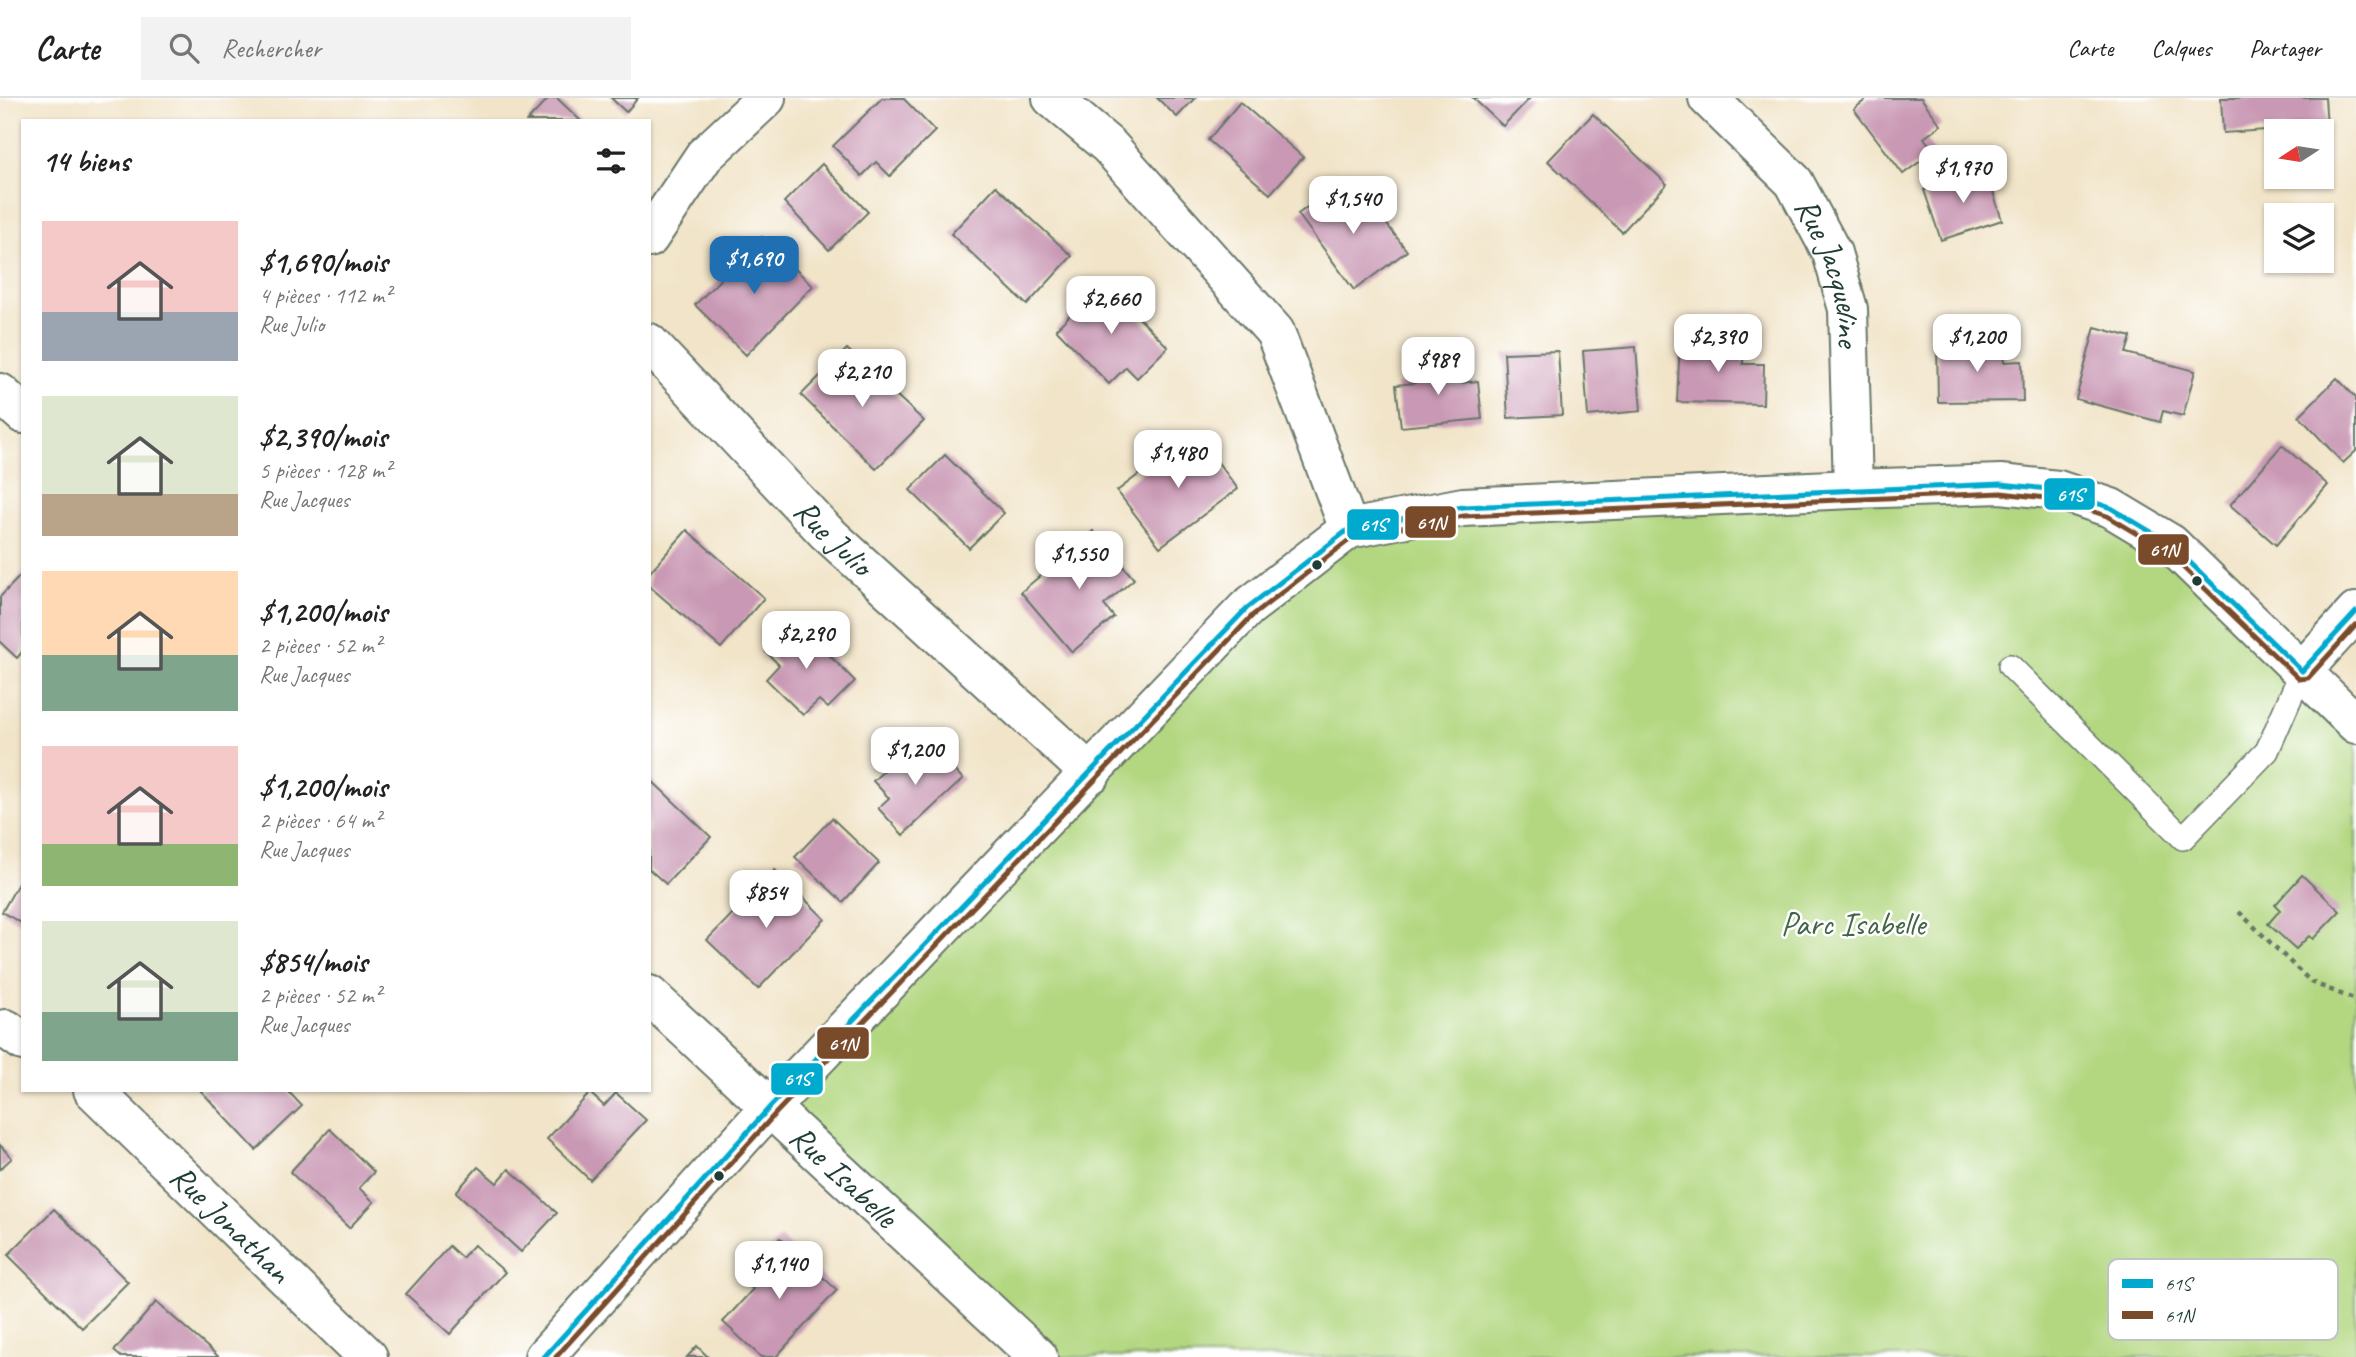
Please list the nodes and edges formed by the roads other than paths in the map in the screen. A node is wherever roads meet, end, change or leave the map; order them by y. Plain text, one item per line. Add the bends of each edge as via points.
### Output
1 (765, 98) edge
2 (1052, 98) edge
3 (1708, 98) edge
4 (651, 235) edge
5 (651, 345) edge
6 (0, 393) edge
7 (21, 412) edge
8 (1853, 489) junction
9 (1349, 529) junction
10 (2356, 612) edge
11 (2010, 666) dead end
12 (2302, 671) junction
13 (2356, 724) edge
14 (1091, 774) junction
15 (651, 997) edge
16 (0, 1030) edge
17 (21, 1040) edge
18 (95, 1092) edge
19 (770, 1107) junction
20 (368, 1357) edge
21 (544, 1357) edge
22 (1038, 1357) edge

1 - 4 street via 705,156
2 - 9 street via 1109,146 1275,332
3 - 8 street, Rue Jacqueline via 1794,182 1832,253 1848,309
5 - 14 street, Rue Julio via 826,532
6 - 7 street
8 - 9 street via 1463,507
8 - 12 street via 2001,484 2058,490 2111,509 2171,544
9 - 14 street via 1247,608
10 - 12 street
11 - 12 lane via 2183,838 2267,751
12 - 13 street
14 - 19 street
15 - 19 street, Rue Isabelle
16 - 17 street
18 - 20 street, Rue Jonathan
19 - 21 street
19 - 22 street, Rue Isabelle

